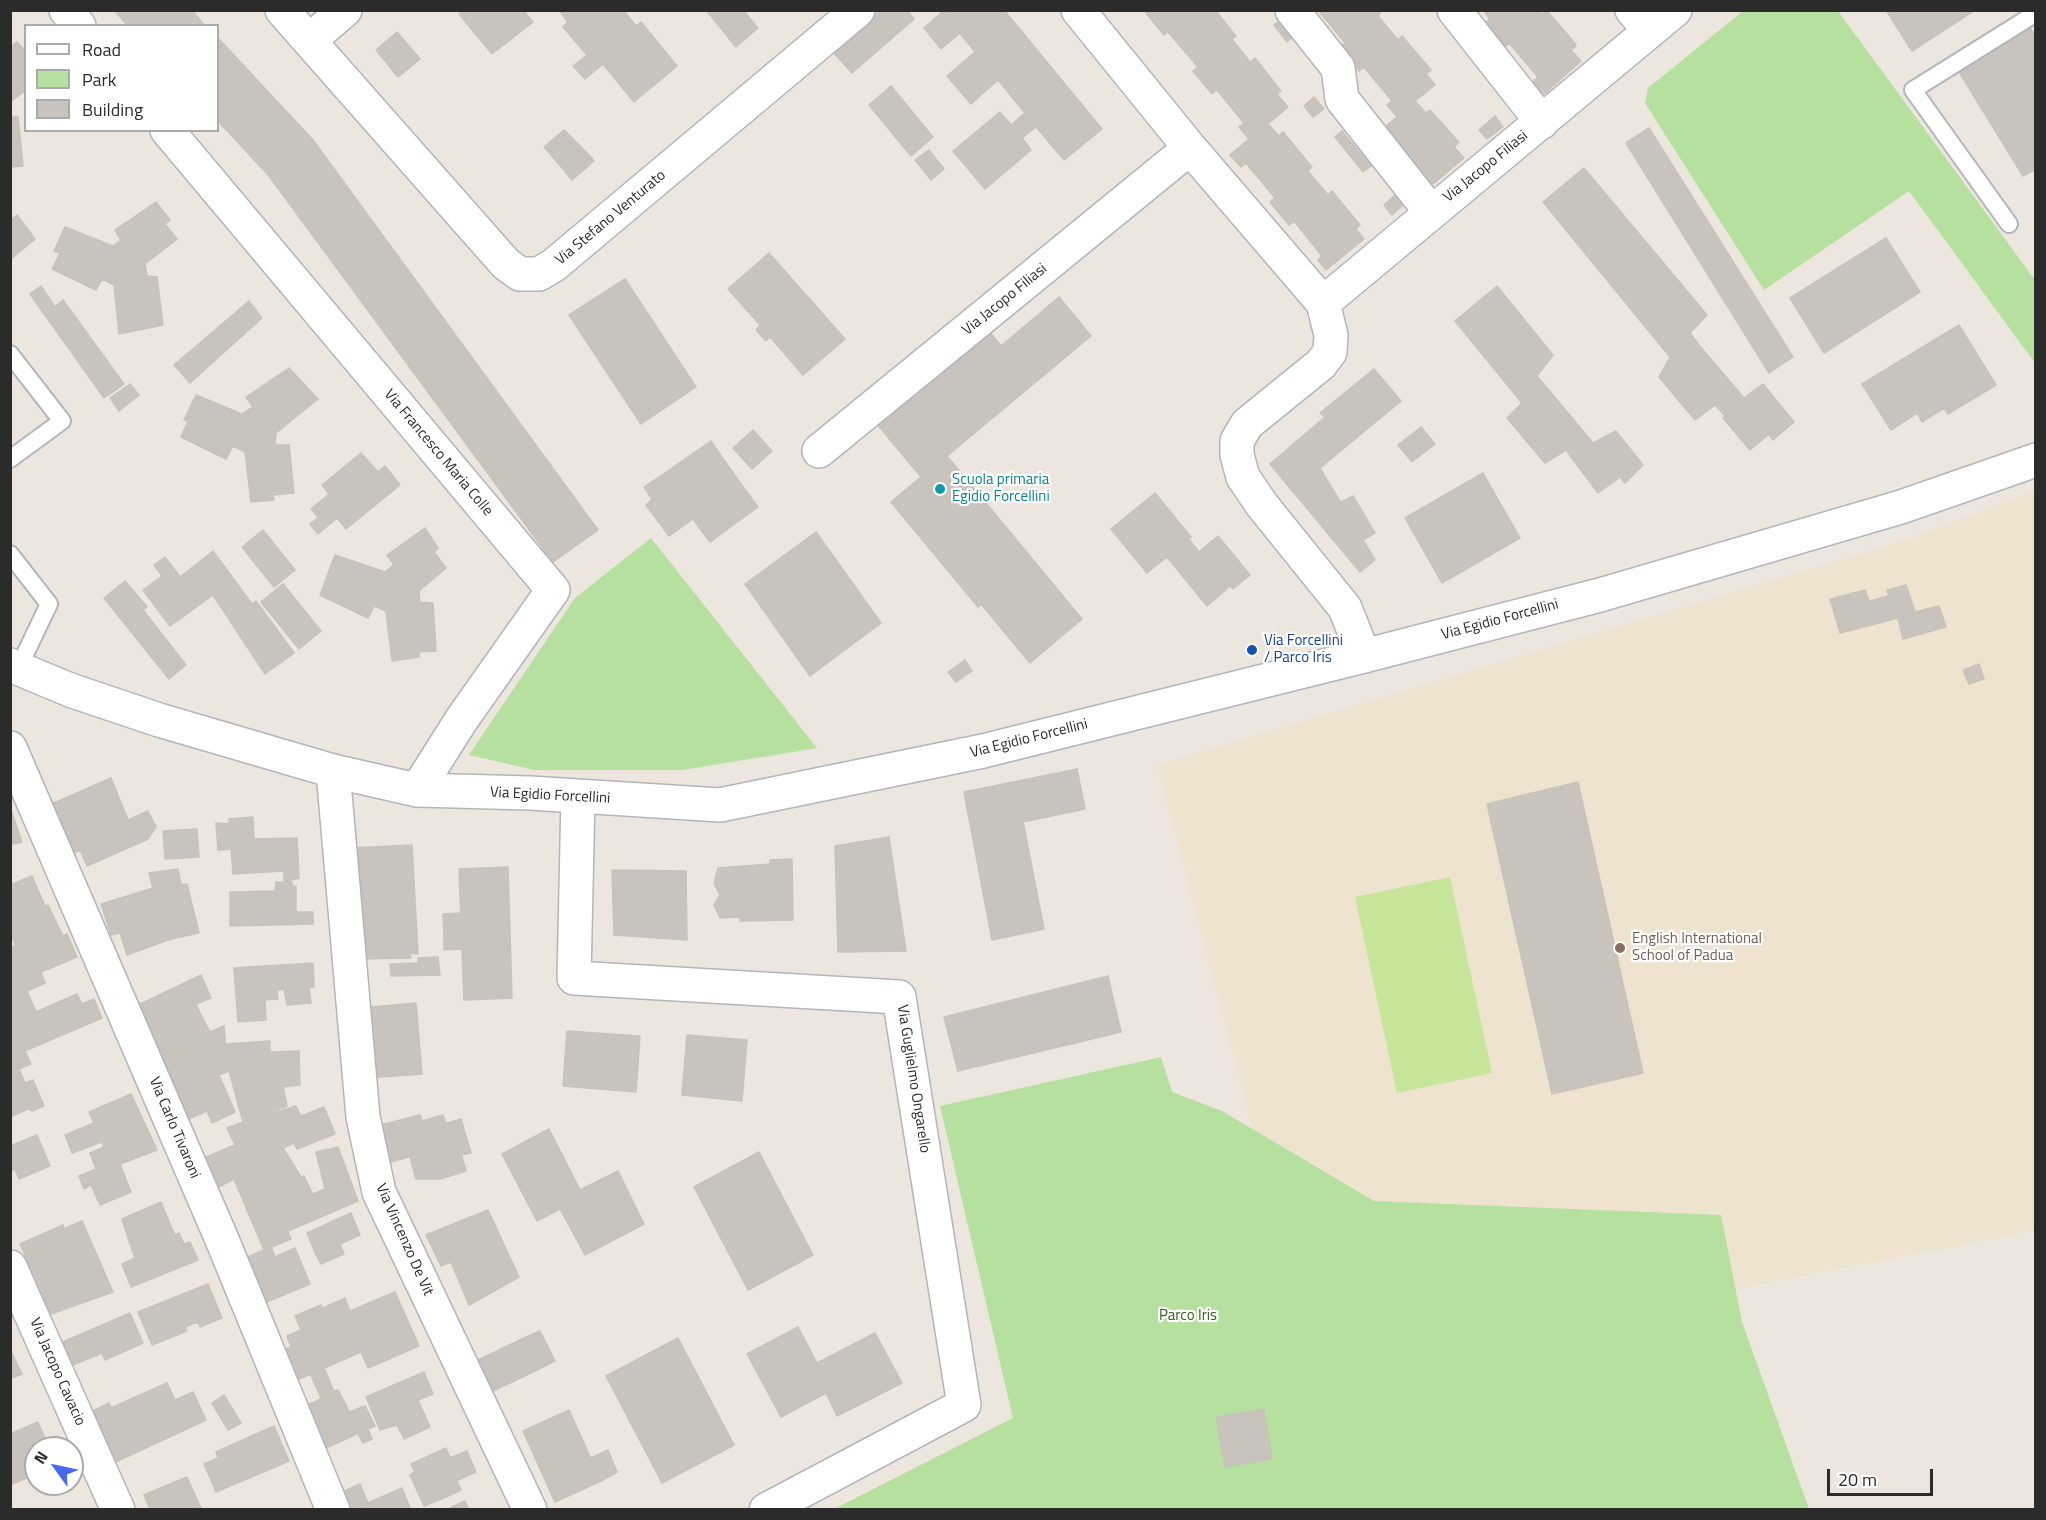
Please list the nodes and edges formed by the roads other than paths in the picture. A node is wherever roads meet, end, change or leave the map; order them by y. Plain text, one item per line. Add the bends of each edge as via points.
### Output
1 (66, 10) edge
2 (282, 10) edge
3 (345, 10) edge
4 (858, 10) edge
5 (1078, 10) edge
6 (1292, 10) edge
7 (1454, 10) edge
8 (1675, 10) edge
9 (2033, 15) dead end
10 (1641, 21) edge
11 (77, 24) edge
12 (310, 40) junction
13 (1542, 122) junction
14 (169, 132) edge
15 (1190, 148) junction
16 (1431, 212) junction
17 (2009, 224) dead end
18 (1323, 303) junction
19 (10, 354) edge
20 (819, 451) dead end
21 (10, 459) edge
22 (2036, 460) edge
23 (10, 554) edge
24 (1364, 656) junction
25 (13, 673) edge
26 (10, 748) edge
27 (333, 771) junction
28 (417, 790) junction
29 (578, 797) junction
30 (10, 1267) edge
31 (117, 1509) edge
32 (333, 1509) edge
33 (530, 1509) edge
34 (766, 1509) edge

1 - 11 street
2 - 12 street, Via Stefano Venturato
3 - 12 street
4 - 12 street, Via Stefano Venturato via 539,274 520,274 506,264
5 - 15 street
6 - 16 street, Via Jacopo Filiasi via 1338,68 1342,99
7 - 13 street, Via Jacopo Filiasi
8 - 10 street, Via Jacopo Filiasi
9 - 17 lane via 1913,90
10 - 13 street, Via Jacopo Filiasi
13 - 16 street, Via Jacopo Filiasi
14 - 28 street, Via Francesco Maria Colle via 553,590
15 - 18 street
15 - 20 street, Via Jacopo Filiasi
16 - 18 street, Via Jacopo Filiasi
18 - 24 street via 1331,335 1330,352 1321,364 1247,424 1237,441 1237,455 1243,477 1262,506 1345,608
19 - 21 lane via 62,421
22 - 24 street, Via Egidio Forcellini via 1890,510 1600,594
23 - 25 lane via 49,604
24 - 29 street, Via Egidio Forcellini via 983,751 720,805
25 - 27 street, Via Egidio Forcellini
26 - 32 street, Via Carlo Tivaroni via 223,1242
27 - 28 street, Via Egidio Forcellini
27 - 33 street, Via Vincenzo De Vit via 363,1117 379,1192
28 - 29 street, Via Egidio Forcellini
29 - 34 street, Via Guglielmo Ongarello via 574,978 899,997 964,1405
30 - 31 street, Via Jacopo Cavacio

